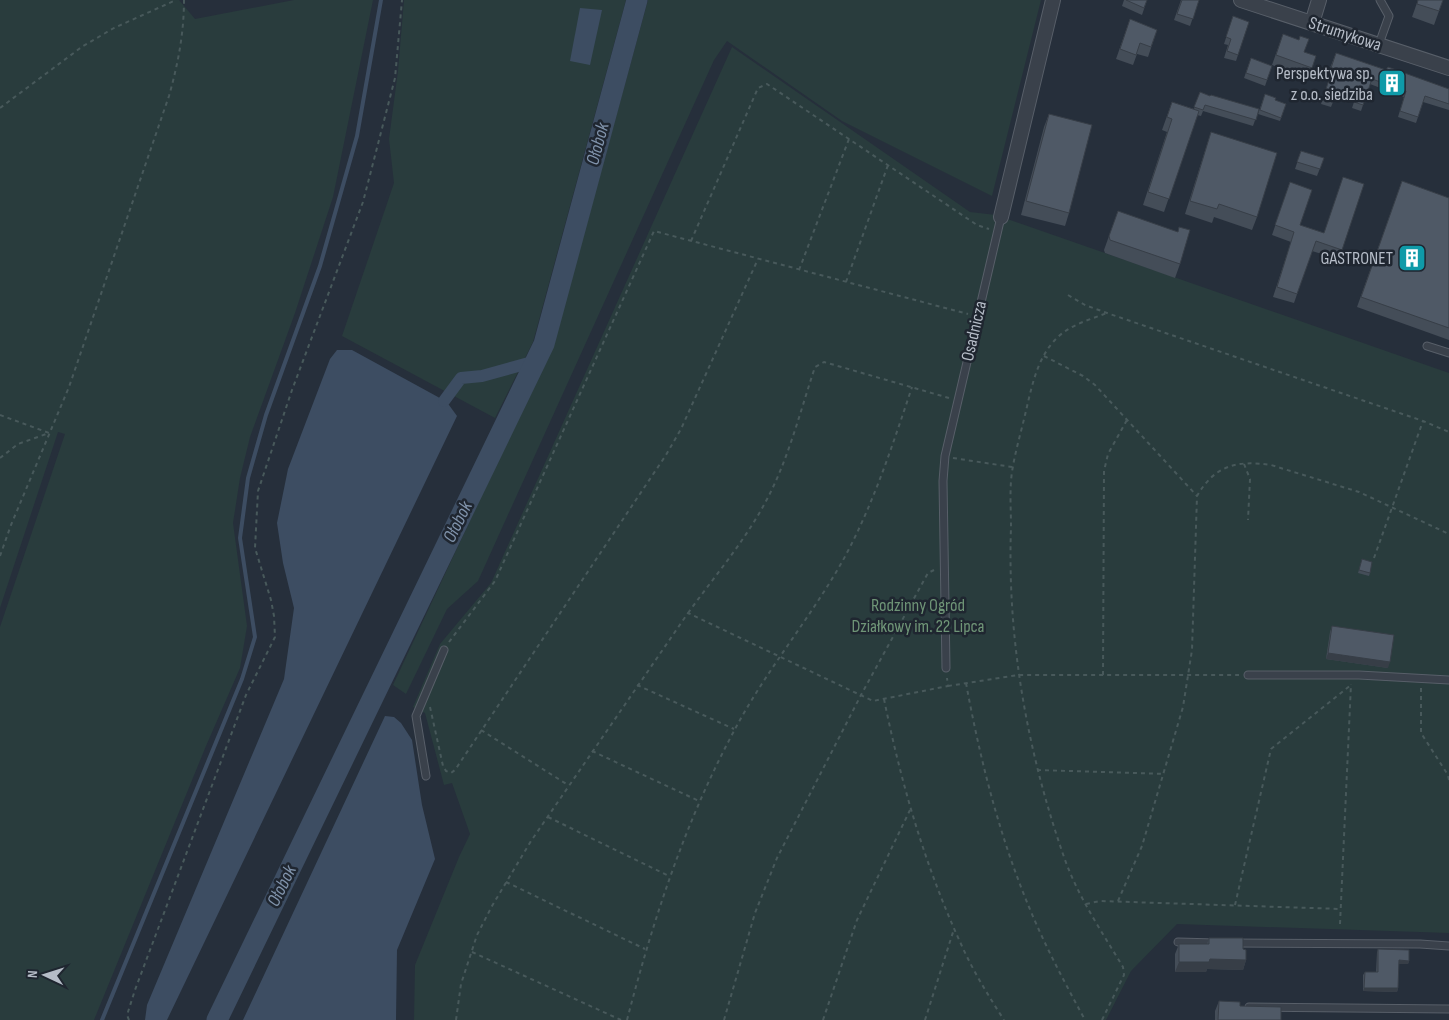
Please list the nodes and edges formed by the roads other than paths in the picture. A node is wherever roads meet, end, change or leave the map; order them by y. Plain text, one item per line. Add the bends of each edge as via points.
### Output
1 (1053, 0) edge
2 (1241, 0) edge
3 (1319, 0) edge
4 (1380, 0) edge
5 (1312, 23) junction
6 (1379, 44) junction
7 (1449, 68) edge
8 (1001, 217) joint
9 (1426, 346) dead end
10 (1449, 353) edge
11 (444, 650) road end
12 (946, 668) road end
13 (1248, 675) road end
14 (1449, 680) edge
15 (426, 776) dead end
16 (1178, 942) edge
17 (1449, 946) edge
18 (1244, 1007) edge
19 (1449, 1009) edge

1 - 8 street, Osadnicza
2 - 5 street, Strumykowa
3 - 5 street
4 - 6 lane via 1389,16
5 - 6 street, Strumykowa
6 - 7 street, Strumykowa
8 - 12 lane, Osadnicza via 944,456
9 - 10 lane
11 - 15 lane via 416,716
13 - 14 lane via 1359,675
16 - 17 lane
18 - 19 lane

